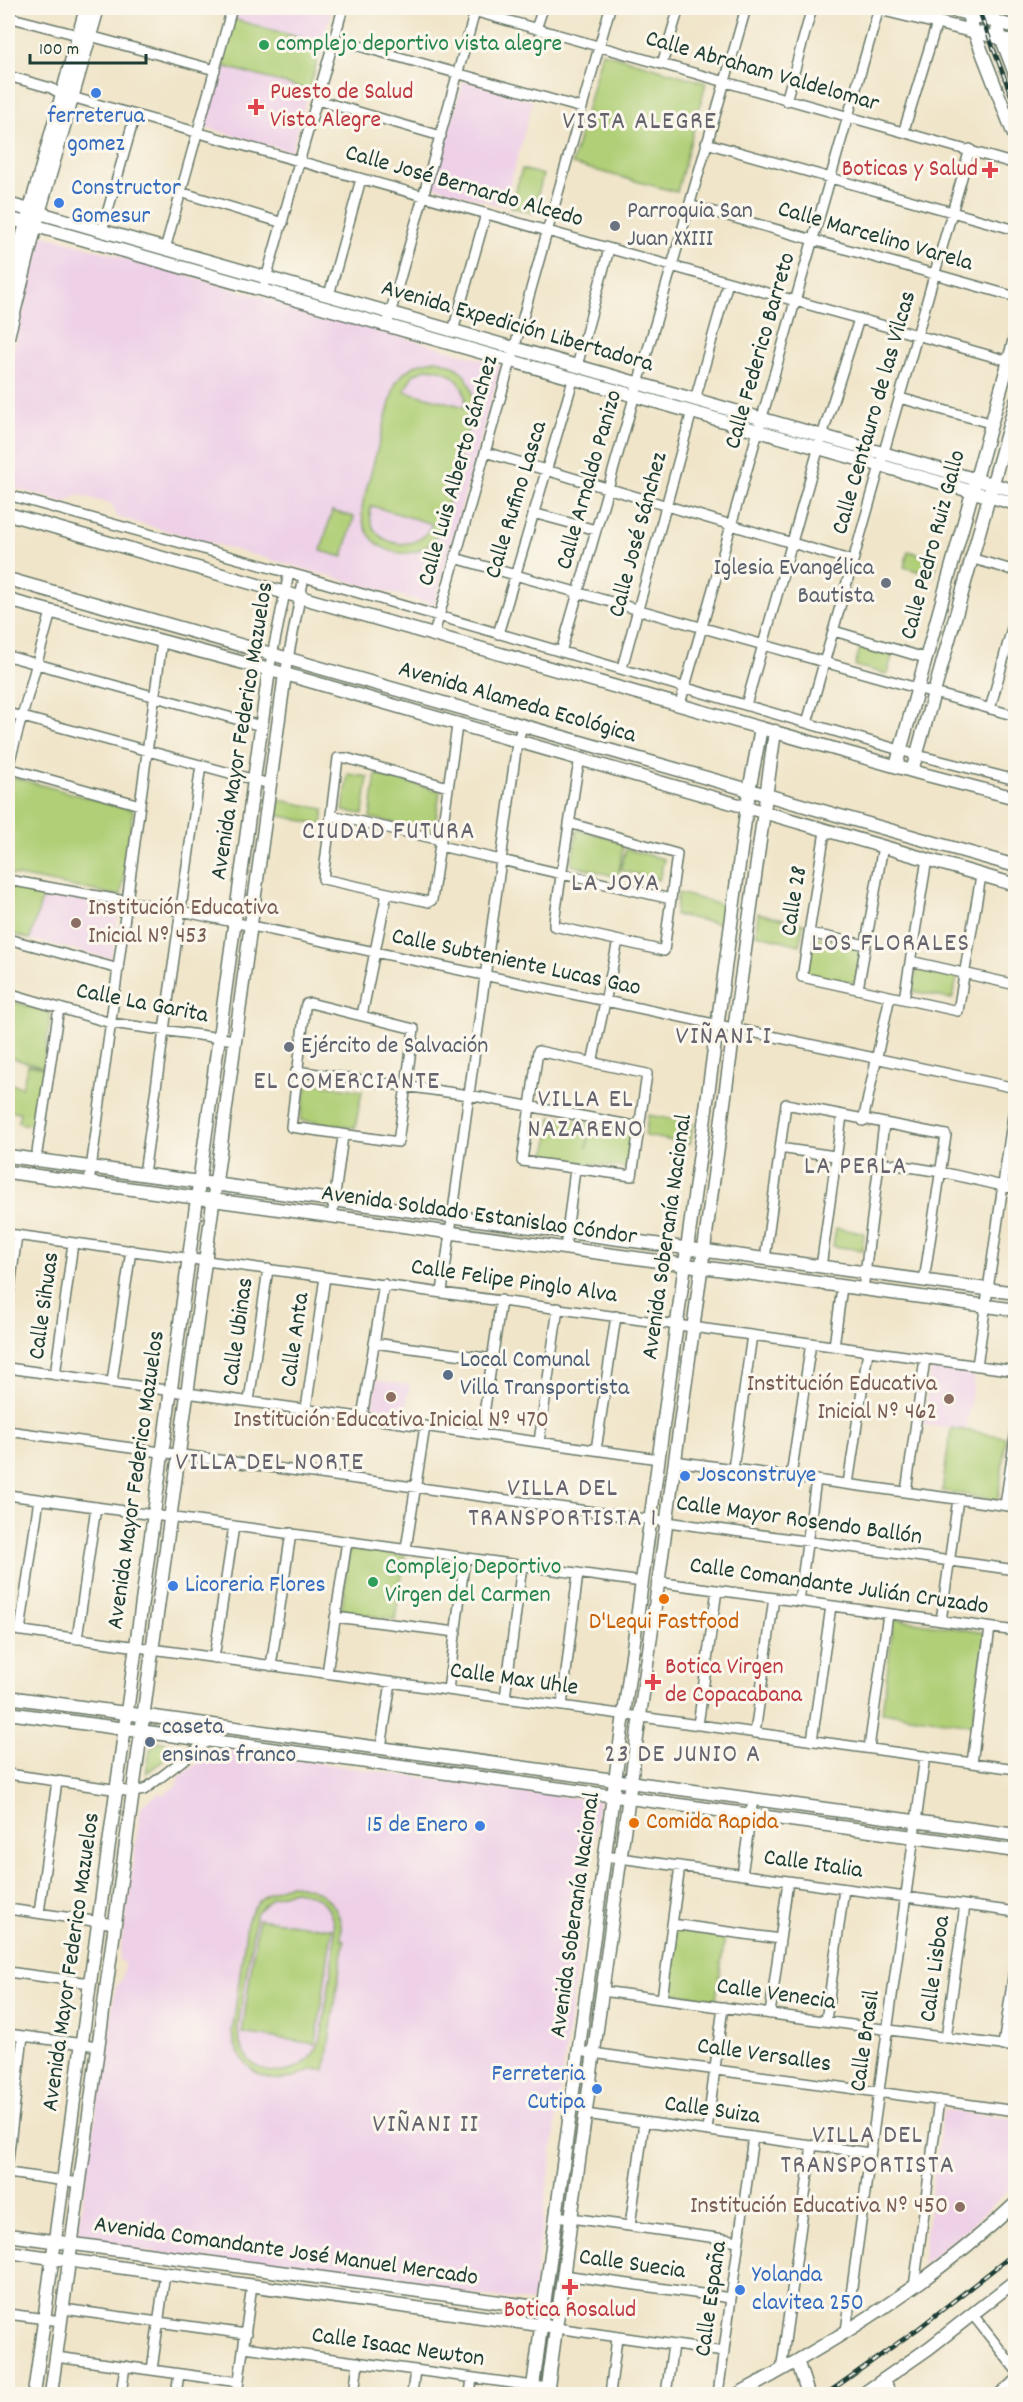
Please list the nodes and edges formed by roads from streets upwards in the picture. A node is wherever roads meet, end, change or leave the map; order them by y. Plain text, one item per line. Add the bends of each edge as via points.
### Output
1 (86, 8) edge
2 (98, 8) edge
3 (230, 8) edge
4 (343, 8) edge
5 (463, 8) edge
6 (543, 8) edge
7 (610, 8) edge
8 (679, 8) edge
9 (746, 8) edge
10 (812, 8) edge
11 (879, 8) edge
12 (945, 8) edge
13 (990, 8) edge
14 (475, 9) edge
15 (967, 11) edge
16 (9, 14) edge
17 (995, 22) junction
18 (937, 23) junction
19 (1016, 27) edge
20 (536, 29) junction
21 (975, 32) junction
22 (84, 35) junction
23 (334, 39) junction
24 (1002, 39) junction
25 (1016, 42) edge
26 (599, 46) junction
27 (662, 64) junction
28 (215, 70) junction
29 (458, 74) junction
30 (8, 76) edge
31 (1016, 76) edge
32 (724, 83) junction
33 (67, 96) junction
34 (317, 100) junction
35 (786, 100) junction
36 (582, 108) junction
37 (135, 115) junction
38 (849, 118) junction
39 (904, 130) junction
40 (197, 133) junction
41 (441, 136) junction
42 (1016, 140) edge
43 (706, 143) junction
44 (970, 149) junction
45 (300, 161) junction
46 (1016, 164) edge
47 (831, 178) junction
48 (361, 179) junction
49 (180, 192) junction
50 (423, 197) junction
51 (8, 204) edge
52 (689, 205) junction
53 (34, 211) junction
54 (952, 213) junction
55 (486, 214) junction
56 (8, 218) edge
57 (283, 223) junction
58 (30, 225) junction
59 (1016, 230) edge
60 (102, 231) junction
61 (547, 231) junction
62 (813, 240) junction
63 (165, 249) junction
64 (609, 249) junction
65 (671, 266) junction
66 (935, 274) junction
67 (728, 282) junction
68 (265, 284) junction
69 (8, 288) edge
70 (328, 295) junction
71 (1016, 297) edge
72 (796, 301) junction
73 (388, 319) junction
74 (859, 319) junction
75 (453, 331) junction
76 (918, 335) junction
77 (1016, 335) edge
78 (8, 337) edge
79 (512, 354) junction
80 (1012, 362) edge
81 (575, 372) junction
82 (636, 389) junction
83 (900, 398) junction
84 (1016, 401) edge
85 (694, 405) junction
86 (990, 423) junction
87 (760, 424) junction
88 (821, 442) junction
89 (485, 452) junction
90 (883, 460) junction
91 (546, 470) junction
92 (973, 485) junction
93 (607, 489) junction
94 (990, 490) junction
95 (1016, 491) edge
96 (8, 495) edge
97 (1016, 504) edge
98 (667, 506) junction
99 (8, 513) edge
100 (533, 513) junction
101 (732, 525) junction
102 (596, 530) junction
103 (792, 543) junction
104 (455, 558) junction
105 (970, 558) junction
106 (854, 561) junction
107 (1016, 571) edge
108 (289, 573) junction
109 (515, 575) junction
110 (304, 577) junction
111 (8, 579) edge
112 (285, 592) junction
113 (578, 593) junction
114 (301, 596) junction
115 (8, 600) edge
116 (638, 610) junction
117 (51, 612) junction
118 (439, 617) junction
119 (1015, 617) edge
120 (702, 628) junction
121 (834, 631) junction
122 (434, 634) junction
123 (498, 634) junction
124 (162, 641) junction
125 (763, 646) junction
126 (561, 652) junction
127 (272, 655) junction
128 (8, 656) edge
129 (925, 658) junction
130 (288, 660) junction
131 (825, 663) junction
132 (37, 664) junction
133 (622, 668) junction
134 (269, 670) junction
135 (285, 674) junction
136 (685, 687) junction
137 (916, 689) junction
138 (933, 694) junction
139 (155, 697) junction
140 (680, 704) junction
141 (746, 705) junction
142 (990, 710) junction
143 (8, 713) edge
144 (1016, 716) edge
145 (21, 717) junction
146 (807, 723) junction
147 (261, 726) junction
148 (457, 726) junction
149 (522, 726) junction
150 (761, 728) junction
151 (774, 732) junction
152 (517, 742) junction
153 (898, 749) junction
154 (148, 751) junction
155 (916, 755) junction
156 (580, 760) junction
157 (201, 765) junction
158 (896, 766) junction
159 (8, 768) edge
160 (912, 771) junction
161 (254, 780) junction
162 (1016, 780) edge
163 (270, 784) junction
164 (448, 787) junction
165 (748, 791) junction
166 (765, 796) junction
167 (1016, 798) edge
168 (140, 806) junction
169 (747, 807) junction
170 (762, 812) junction
171 (331, 815) junction
172 (569, 823) junction
173 (825, 831) junction
174 (440, 843) junction
175 (883, 846) junction
176 (927, 859) junction
177 (501, 861) junction
178 (1016, 866) edge
179 (562, 874) junction
180 (981, 876) junction
181 (8, 880) edge
182 (1016, 885) edge
183 (387, 893) junction
184 (671, 899) junction
185 (128, 903) junction
186 (733, 910) junction
187 (181, 911) junction
188 (748, 913) junction
189 (234, 924) junction
190 (250, 927) junction
191 (809, 933) junction
192 (8, 939) edge
193 (618, 941) junction
194 (866, 945) junction
195 (374, 953) junction
196 (910, 961) junction
197 (118, 969) junction
198 (964, 974) junction
199 (485, 976) junction
200 (1016, 985) edge
201 (858, 989) junction
202 (8, 993) edge
203 (890, 996) junction
204 (904, 999) junction
205 (604, 1001) junction
206 (59, 1008) junction
207 (362, 1015) junction
208 (111, 1023) junction
209 (718, 1024) junction
210 (732, 1028) junction
211 (165, 1030) junction
212 (219, 1038) junction
213 (235, 1040) junction
214 (876, 1058) junction
215 (592, 1063) junction
216 (296, 1071) junction
217 (407, 1088) junction
218 (1016, 1088) edge
219 (1016, 1094) edge
220 (469, 1095) junction
221 (530, 1108) junction
222 (842, 1116) junction
223 (863, 1121) junction
224 (884, 1124) junction
225 (640, 1127) junction
226 (344, 1136) junction
227 (702, 1136) junction
228 (717, 1139) junction
229 (779, 1148) junction
230 (8, 1155) edge
231 (835, 1156) junction
232 (36, 1159) junction
233 (878, 1162) junction
234 (91, 1167) junction
235 (575, 1169) junction
236 (941, 1172) junction
237 (8, 1173) edge
238 (144, 1174) junction
239 (199, 1182) junction
240 (89, 1184) junction
241 (216, 1184) junction
242 (1002, 1186) junction
243 (1016, 1189) edge
244 (197, 1198) junction
245 (334, 1200) junction
246 (213, 1201) junction
247 (452, 1216) junction
248 (332, 1217) junction
249 (567, 1232) junction
250 (450, 1233) junction
251 (12, 1234) edge
252 (73, 1243) junction
253 (687, 1248) junction
254 (565, 1249) junction
255 (131, 1250) junction
256 (702, 1251) junction
257 (189, 1258) junction
258 (765, 1259) junction
259 (205, 1260) junction
260 (685, 1265) junction
261 (700, 1267) junction
262 (821, 1267) junction
263 (268, 1269) junction
264 (866, 1273) junction
265 (325, 1276) junction
266 (924, 1281) junction
267 (384, 1284) junction
268 (842, 1287) junction
269 (863, 1290) junction
270 (988, 1290) junction
271 (442, 1292) junction
272 (1016, 1293) edge
273 (501, 1300) junction
274 (8, 1302) edge
275 (986, 1306) junction
276 (558, 1308) junction
277 (1016, 1310) edge
278 (616, 1316) junction
279 (677, 1325) junction
280 (692, 1327) junction
281 (752, 1335) junction
282 (374, 1343) junction
283 (811, 1343) junction
284 (834, 1346) junction
285 (868, 1351) junction
286 (492, 1359) junction
287 (926, 1359) junction
288 (977, 1366) junction
289 (8, 1368) edge
290 (1016, 1371) edge
291 (55, 1375) junction
292 (112, 1382) junction
293 (171, 1390) junction
294 (187, 1392) junction
295 (249, 1401) junction
296 (306, 1409) junction
297 (362, 1417) junction
298 (425, 1426) junction
299 (8, 1431) edge
300 (1016, 1431) edge
301 (481, 1434) junction
302 (539, 1442) junction
303 (596, 1450) junction
304 (162, 1452) junction
305 (179, 1455) junction
306 (659, 1459) junction
307 (674, 1461) junction
308 (733, 1468) junction
309 (791, 1476) junction
310 (816, 1480) junction
311 (848, 1484) junction
312 (416, 1487) junction
313 (906, 1492) junction
314 (8, 1495) edge
315 (39, 1499) junction
316 (958, 1499) junction
317 (1005, 1505) junction
318 (96, 1507) junction
319 (1016, 1507) edge
320 (154, 1515) junction
321 (170, 1517) junction
322 (650, 1520) junction
323 (665, 1522) junction
324 (234, 1526) junction
325 (291, 1533) junction
326 (347, 1541) junction
327 (808, 1542) junction
328 (406, 1550) junction
329 (465, 1558) junction
330 (949, 1561) junction
331 (522, 1565) junction
332 (1016, 1570) edge
333 (578, 1573) junction
334 (642, 1582) junction
335 (657, 1582) junction
336 (717, 1590) junction
337 (774, 1598) junction
338 (799, 1601) junction
339 (831, 1606) junction
340 (888, 1614) junction
341 (335, 1617) junction
342 (941, 1621) junction
343 (990, 1628) junction
344 (8, 1629) edge
345 (20, 1631) junction
346 (1016, 1631) edge
347 (456, 1632) junction
348 (77, 1639) junction
349 (136, 1647) junction
350 (152, 1649) junction
351 (214, 1658) junction
352 (271, 1666) junction
353 (327, 1674) junction
354 (391, 1682) junction
355 (448, 1690) junction
356 (8, 1697) edge
357 (505, 1698) junction
358 (562, 1706) junction
359 (8, 1713) edge
360 (127, 1713) junction
361 (143, 1715) junction
362 (624, 1715) junction
363 (639, 1717) junction
364 (698, 1725) junction
365 (125, 1729) junction
366 (141, 1731) junction
367 (755, 1733) junction
368 (209, 1740) junction
369 (812, 1741) junction
370 (381, 1748) junction
371 (869, 1748) junction
372 (925, 1756) junction
373 (972, 1763) junction
374 (1016, 1769) edge
375 (8, 1774) edge
376 (615, 1780) junction
377 (57, 1781) junction
378 (630, 1782) junction
379 (117, 1789) junction
380 (133, 1792) junction
381 (613, 1796) junction
382 (628, 1798) junction
383 (753, 1799) junction
384 (750, 1814) junction
385 (916, 1821) junction
386 (1016, 1835) edge
387 (914, 1837) junction
388 (1016, 1851) edge
389 (605, 1856) junction
390 (620, 1858) junction
391 (680, 1866) junction
392 (742, 1875) junction
393 (788, 1881) junction
394 (844, 1888) junction
395 (906, 1897) junction
396 (964, 1905) junction
397 (8, 1909) edge
398 (1016, 1912) edge
399 (39, 1913) junction
400 (99, 1921) junction
401 (115, 1924) junction
402 (672, 1924) junction
403 (780, 1939) junction
404 (1016, 1956) edge
405 (8, 1972) edge
406 (1014, 1972) edge
407 (90, 1983) junction
408 (602, 1990) junction
409 (662, 1999) junction
410 (723, 2007) junction
411 (770, 2014) junction
412 (826, 2021) junction
413 (887, 2030) junction
414 (8, 2034) edge
415 (23, 2036) junction
416 (946, 2038) junction
417 (82, 2044) junction
418 (98, 2046) junction
419 (1003, 2046) junction
420 (1016, 2047) edge
421 (578, 2051) junction
422 (593, 2053) junction
423 (715, 2069) junction
424 (879, 2092) junction
425 (939, 2100) junction
426 (1016, 2111) edge
427 (585, 2114) junction
428 (644, 2122) junction
429 (707, 2130) junction
430 (753, 2137) junction
431 (812, 2145) junction
432 (870, 2153) junction
433 (8, 2160) edge
434 (8, 2173) edge
435 (64, 2180) junction
436 (80, 2183) junction
437 (1016, 2203) edge
438 (556, 2216) junction
439 (571, 2218) junction
440 (630, 2226) junction
441 (8, 2235) edge
442 (739, 2241) junction
443 (55, 2242) junction
444 (72, 2244) junction
445 (8, 2252) edge
446 (53, 2258) junction
447 (69, 2260) junction
448 (165, 2273) junction
449 (563, 2275) junction
450 (1016, 2280) edge
451 (252, 2285) junction
452 (914, 2287) junction
453 (731, 2298) junction
454 (543, 2308) junction
455 (558, 2310) junction
456 (8, 2314) edge
457 (973, 2314) junction
458 (62, 2315) junction
459 (45, 2319) junction
460 (158, 2322) junction
461 (541, 2325) junction
462 (556, 2328) junction
463 (846, 2331) junction
464 (246, 2334) junction
465 (617, 2337) junction
466 (673, 2345) junction
467 (244, 2347) junction
468 (724, 2352) junction
469 (56, 2357) junction
470 (358, 2362) junction
471 (798, 2362) junction
472 (125, 2366) junction
473 (152, 2370) junction
474 (416, 2370) junction
475 (1016, 2370) edge
476 (781, 2371) junction
477 (179, 2374) junction
478 (472, 2378) junction
479 (1016, 2380) edge
480 (884, 2381) junction
481 (239, 2382) junction
482 (532, 2390) edge
483 (547, 2391) edge
484 (34, 2394) edge
485 (51, 2394) edge
486 (121, 2394) edge
487 (176, 2394) edge
488 (237, 2394) edge
489 (354, 2394) edge
490 (412, 2394) edge
491 (470, 2394) edge
492 (610, 2394) edge
493 (666, 2394) edge
494 (718, 2394) edge
495 (738, 2394) edge
496 (808, 2394) edge
497 (863, 2394) edge
498 (892, 2394) edge
499 (998, 2394) edge

1 - 22 street
2 - 22 street
3 - 28 street
4 - 23 street
5 - 14 street, Calle Abraham Valdelomar
6 - 20 street
7 - 26 street, Calle Luis Alberto Sánchez
8 - 27 street
9 - 32 street, Calle Arnaldo Panizo
10 - 35 street
11 - 18 street
11 - 38 street, Calle Federico Barreto
12 - 15 street
13 - 17 street
14 - 20 street, Calle Abraham Valdelomar
14 - 29 street
15 - 17 street
15 - 21 street
16 - 22 street
17 - 19 street
17 - 24 street
18 - 21 street
18 - 39 street
20 - 26 street, Calle Abraham Valdelomar
21 - 24 street
21 - 42 street
22 - 28 street
22 - 33 street
23 - 29 street
23 - 34 street
24 - 25 street
24 - 31 street
26 - 27 street, Calle Abraham Valdelomar
26 - 36 street, Calle Luis Alberto Sánchez
27 - 32 street, Calle Abraham Valdelomar
28 - 40 street
29 - 36 street
29 - 41 street
30 - 33 street, Calle José Bernardo Alcedo
32 - 35 street, Calle Abraham Valdelomar
32 - 43 street, Calle Arnaldo Panizo
33 - 37 street, Calle José Bernardo Alcedo
33 - 53 street
34 - 41 street
34 - 45 street
35 - 38 street, Calle Abraham Valdelomar
36 - 61 street, Calle Luis Alberto Sánchez
37 - 40 street, Calle José Bernardo Alcedo
37 - 60 street
38 - 39 street, Calle Abraham Valdelomar
38 - 47 street, Calle Federico Barreto
39 - 44 street, Calle Abraham Valdelomar
40 - 45 street, Calle José Bernardo Alcedo
40 - 49 street
41 - 50 street
43 - 47 street
43 - 52 street, Calle Arnaldo Panizo
44 - 46 street, Calle Abraham Valdelomar
44 - 54 street, Calle Centauro de las Vilcas
45 - 48 street, Calle José Bernardo Alcedo
45 - 57 street
47 - 54 street
47 - 62 street, Calle Federico Barreto
48 - 50 street, Calle José Bernardo Alcedo
48 - 70 street
49 - 57 street
49 - 63 street
50 - 55 street, Calle José Bernardo Alcedo
50 - 73 street
51 - 53 street, Avenida Expedición Libertadora
52 - 62 street, Calle Marcelino Varela
52 - 65 street, Calle Arnaldo Panizo
53 - 58 street
53 - 60 street, Avenida Expedición Libertadora
54 - 59 street
54 - 66 street, Calle Centauro de las Vilcas
55 - 61 street, Calle José Bernardo Alcedo
55 - 75 street
56 - 58 street, Avenida Expedición Libertadora
57 - 68 street
58 - 68 street, Avenida Expedición Libertadora
58 - 69 street
58 - 78 street
60 - 63 street, Avenida Expedición Libertadora
61 - 64 street, Calle José Bernardo Alcedo
61 - 79 street, Calle Luis Alberto Sánchez
62 - 66 street, Calle Marcelino Varela
62 - 72 street, Calle Federico Barreto
63 - 68 street, Avenida Expedición Libertadora
64 - 65 street, Calle José Bernardo Alcedo
64 - 81 street, Calle Rufino Lasca
65 - 67 street, Calle José Bernardo Alcedo
65 - 82 street, Calle Arnaldo Panizo
66 - 71 street, Calle Marcelino Varela
66 - 76 street, Calle Centauro de las Vilcas
67 - 72 street, Calle José Bernardo Alcedo
67 - 85 street, Calle José Sánchez
68 - 70 street, Avenida Expedición Libertadora
68 - 73 street, Avenida Expedición Libertadora
70 - 73 street, Avenida Expedición Libertadora
72 - 74 street, Calle José Bernardo Alcedo
72 - 87 street, Calle Federico Barreto
73 - 75 street, Avenida Expedición Libertadora
73 - 79 street, Avenida Expedición Libertadora
74 - 76 street, Calle José Bernardo Alcedo
74 - 88 street
75 - 79 street, Avenida Expedición Libertadora
76 - 80 street, Calle José Bernardo Alcedo
76 - 83 street, Calle Centauro de las Vilcas
77 - 80 street, Calle Pedro Ruiz Gallo
79 - 81 street, Avenida Expedición Libertadora
79 - 89 street, Calle Luis Alberto Sánchez
80 - 86 street, Calle Pedro Ruiz Gallo
81 - 82 street, Avenida Expedición Libertadora
81 - 91 street, Calle Rufino Lasca
82 - 85 street, Avenida Expedición Libertadora
82 - 93 street, Calle Arnaldo Panizo
83 - 86 street
83 - 90 street, Calle Centauro de las Vilcas
84 - 94 street, Calle Pedro Ruiz Gallo
85 - 87 street, Avenida Expedición Libertadora
85 - 98 street, Calle José Sánchez
86 - 92 street, Calle Pedro Ruiz Gallo
87 - 88 street, Avenida Expedición Libertadora
87 - 101 street, Calle Federico Barreto
88 - 90 street, Avenida Expedición Libertadora
88 - 103 street
89 - 91 street
89 - 104 street, Calle Luis Alberto Sánchez
90 - 92 street, Avenida Expedición Libertadora
90 - 106 street, Calle Centauro de las Vilcas
91 - 93 street
91 - 100 street, Calle Rufino Lasca
92 - 94 street, Avenida Expedición Libertadora
92 - 129 street, Calle Pedro Ruiz Gallo
93 - 98 street
93 - 102 street, Calle Arnaldo Panizo
94 - 95 street, Avenida Expedición Libertadora
94 - 97 street, Avenida Expedición Libertadora
94 - 105 street, Calle Pedro Ruiz Gallo
96 - 108 street
98 - 101 street
98 - 116 street, Calle José Sánchez
99 - 112 street, Avenida Alameda Ecológica
100 - 102 street
100 - 109 street, Calle Rufino Lasca
101 - 103 street
101 - 120 street, Calle Federico Barreto
102 - 113 street, Calle Arnaldo Panizo
103 - 106 street
103 - 125 street
104 - 109 street
104 - 118 street, Calle Luis Alberto Sánchez
105 - 107 street
105 - 138 street, Calle Pedro Ruiz Gallo
106 - 121 street, Calle Centauro de las Vilcas
108 - 110 street
108 - 112 street, Avenida Mayor Federico Mazuelos
109 - 113 street
109 - 123 street, Calle Rufino Lasca
110 - 114 street, Avenida Mayor Federico Mazuelos
110 - 118 street
111 - 127 street, Avenida Alameda Ecológica
112 - 114 street, Avenida Alameda Ecológica
112 - 127 street, Avenida Mayor Federico Mazuelos
113 - 116 street
113 - 126 street, Calle Arnaldo Panizo
114 - 122 street, Avenida Alameda Ecológica
114 - 130 street, Avenida Mayor Federico Mazuelos
115 - 117 street, Avenida Alameda Ecológica
116 - 120 street
116 - 133 street, Calle José Sánchez
117 - 124 street, Avenida Alameda Ecológica
117 - 132 street
118 - 122 street, Calle Luis Alberto Sánchez
118 - 123 street
119 - 142 street
120 - 125 street
120 - 136 street, Calle Federico Barreto
121 - 129 street
121 - 131 street, Calle Centauro de las Vilcas
122 - 140 street, Avenida Alameda Ecológica
123 - 126 street
124 - 134 street, Avenida Alameda Ecológica
124 - 139 street
125 - 131 street
125 - 141 street
126 - 133 street
127 - 130 street, Avenida Alameda Ecológica
127 - 134 street, Avenida Mayor Federico Mazuelos
128 - 132 street
129 - 137 street, Calle Pedro Ruiz Gallo
130 - 135 street, Avenida Mayor Federico Mazuelos
130 - 149 street, Avenida Alameda Ecológica
131 - 137 street
131 - 146 street, Calle Centauro de las Vilcas
132 - 139 street
132 - 145 street
133 - 136 street
134 - 135 street, Avenida Alameda Ecológica
134 - 147 street, Avenida Mayor Federico Mazuelos
135 - 148 street, Avenida Alameda Ecológica
135 - 163 street, Avenida Mayor Federico Mazuelos
136 - 140 street, Calle Federico Barreto
136 - 141 street
137 - 138 street
137 - 153 street, Calle Pedro Ruiz Gallo
138 - 142 street
138 - 155 street, Calle Pedro Ruiz Gallo
139 - 147 street
139 - 154 street
140 - 150 street, Avenida Alameda Ecológica
141 - 146 street
142 - 144 street
143 - 145 street
145 - 154 street
145 - 159 street
146 - 153 street
147 - 161 street, Avenida Mayor Federico Mazuelos
148 - 152 street, Avenida Alameda Ecológica
148 - 164 street
149 - 152 street
149 - 165 street, Avenida Alameda Ecológica
150 - 151 street, Avenida Alameda Ecológica
150 - 165 street, Avenida Soberanía Nacional
151 - 158 street, Avenida Alameda Ecológica
151 - 166 street, Avenida Soberanía Nacional
152 - 156 street, Avenida Alameda Ecológica
152 - 177 street
153 - 155 street
153 - 158 street, Calle Pedro Ruiz Gallo
154 - 157 street
154 - 168 street
155 - 160 street, Calle Pedro Ruiz Gallo
155 - 162 street
156 - 169 street, Avenida Alameda Ecológica
156 - 172 street
157 - 161 street
157 - 187 street
158 - 160 street, Avenida Alameda Ecológica
159 - 168 street
160 - 167 street, Avenida Alameda Ecológica
161 - 163 street
161 - 189 street, Avenida Mayor Federico Mazuelos
163 - 190 street, Avenida Mayor Federico Mazuelos
164 - 171 street via 340,757
164 - 174 street
165 - 166 street, Avenida Alameda Ecológica
165 - 169 street, Avenida Soberanía Nacional
166 - 170 street, Avenida Soberanía Nacional
166 - 178 street, Avenida Alameda Ecológica
168 - 185 street
169 - 170 street, Avenida Alameda Ecológica
169 - 186 street, Avenida Soberanía Nacional
170 - 173 street, Avenida Alameda Ecológica
170 - 188 street, Avenida Soberanía Nacional
171 - 174 street
171 - 183 street via 323,879
172 - 179 street
172 - 184 street via 677,854
173 - 175 street, Avenida Alameda Ecológica
173 - 191 street, Calle 28
174 - 177 street
174 - 183 street via 431,901
175 - 176 street, Avenida Alameda Ecológica
175 - 194 street
176 - 180 street, Avenida Alameda Ecológica
176 - 196 street
177 - 179 street
177 - 199 street
179 - 184 street
179 - 193 street via 554,926
180 - 182 street, Avenida Alameda Ecológica
180 - 198 street
181 - 185 street, Calle Subteniente Lucas Gao
183 - 195 street
184 - 193 street via 664,951
185 - 187 street, Calle Subteniente Lucas Gao
185 - 197 street
186 - 188 street
186 - 209 street, Avenida Soberanía Nacional
187 - 189 street, Calle Subteniente Lucas Gao
187 - 211 street
188 - 210 street, Avenida Soberanía Nacional
189 - 190 street, Calle Subteniente Lucas Gao
189 - 212 street, Avenida Mayor Federico Mazuelos
190 - 195 street, Calle Subteniente Lucas Gao
190 - 213 street, Avenida Mayor Federico Mazuelos
191 - 194 street
191 - 201 street, Calle 28 via 802,977
192 - 197 street
193 - 205 street
194 - 201 street
195 - 199 street, Calle Subteniente Lucas Gao
195 - 207 street
196 - 198 street
196 - 204 street
197 - 208 street
198 - 200 street
198 - 204 street via 958,1011
199 - 205 street, Calle Subteniente Lucas Gao
199 - 220 street
201 - 203 street
202 - 206 street, Calle La Garita
203 - 204 street
203 - 214 street
205 - 209 street, Calle Subteniente Lucas Gao
205 - 215 street
206 - 208 street, Calle La Garita
206 - 232 street
207 - 216 street via 306,1004
207 - 217 street via 414,1029
208 - 211 street, Calle La Garita
208 - 234 street
209 - 210 street, Calle Subteniente Lucas Gao
209 - 227 street, Avenida Soberanía Nacional
210 - 214 street, Calle Subteniente Lucas Gao
210 - 228 street, Avenida Soberanía Nacional
211 - 212 street, Calle La Garita
211 - 238 street
212 - 213 street, Calle La Garita
212 - 239 street, Avenida Mayor Federico Mazuelos
213 - 241 street, Avenida Mayor Federico Mazuelos
214 - 218 street, Calle Subteniente Lucas Gao
214 - 223 street
215 - 221 street via 538,1052
215 - 225 street via 647,1074
216 - 217 street
216 - 226 street via 291,1127
217 - 220 street
217 - 226 street via 398,1142
219 - 242 street
220 - 221 street
220 - 247 street
221 - 225 street
221 - 235 street via 522,1161
222 - 223 street
222 - 229 street via 786,1104
222 - 231 street
223 - 224 street
224 - 233 street
224 - 236 street via 946,1135
225 - 235 street via 632,1176
226 - 245 street
227 - 228 street
227 - 253 street, Avenida Soberanía Nacional
228 - 256 street, Avenida Soberanía Nacional
229 - 231 street
229 - 258 street
230 - 232 street, Avenida Soldado Estanislao Cóndor
231 - 262 street
232 - 234 street, Avenida Soldado Estanislao Cóndor
233 - 236 street
233 - 264 street
234 - 238 street, Avenida Soldado Estanislao Cóndor
234 - 240 street
235 - 249 street
236 - 242 street
236 - 266 street
237 - 240 street, Avenida Soldado Estanislao Cóndor
238 - 239 street, Avenida Soldado Estanislao Cóndor
239 - 241 street, Avenida Soldado Estanislao Cóndor
239 - 244 street, Avenida Mayor Federico Mazuelos
240 - 244 street, Avenida Soldado Estanislao Cóndor
241 - 245 street, Avenida Soldado Estanislao Cóndor
241 - 246 street, Avenida Mayor Federico Mazuelos
242 - 243 street
242 - 270 street
244 - 246 street, Avenida Soldado Estanislao Cóndor
244 - 257 street, Avenida Mayor Federico Mazuelos
245 - 247 street, Avenida Soldado Estanislao Cóndor
245 - 248 street
246 - 248 street, Avenida Soldado Estanislao Cóndor
246 - 259 street, Avenida Mayor Federico Mazuelos
247 - 249 street, Avenida Soldado Estanislao Cóndor
247 - 250 street
248 - 250 street, Avenida Soldado Estanislao Cóndor
249 - 253 street, Avenida Soldado Estanislao Cóndor
249 - 254 street
250 - 254 street, Avenida Soldado Estanislao Cóndor
250 - 271 street
251 - 252 street, Calle Felipe Pinglo Alva
251 - 274 street
252 - 255 street, Calle Felipe Pinglo Alva
252 - 291 street, Calle Sihuas
253 - 256 street, Avenida Soldado Estanislao Cóndor
253 - 260 street, Avenida Soberanía Nacional
254 - 260 street, Avenida Soldado Estanislao Cóndor
255 - 257 street, Calle Felipe Pinglo Alva
255 - 292 street
256 - 258 street, Avenida Soldado Estanislao Cóndor
256 - 261 street, Avenida Soberanía Nacional
257 - 259 street, Calle Felipe Pinglo Alva
257 - 293 street, Avenida Mayor Federico Mazuelos
258 - 262 street, Avenida Soldado Estanislao Cóndor
259 - 263 street, Calle Felipe Pinglo Alva
259 - 294 street, Avenida Mayor Federico Mazuelos
260 - 261 street, Avenida Soldado Estanislao Cóndor
260 - 279 street, Avenida Soberanía Nacional
261 - 268 street, Avenida Soldado Estanislao Cóndor
261 - 280 street, Avenida Soberanía Nacional
262 - 264 street, Avenida Soldado Estanislao Cóndor
263 - 265 street, Calle Felipe Pinglo Alva
263 - 295 street, Calle Ubinas
264 - 266 street, Avenida Soldado Estanislao Cóndor
264 - 269 street
265 - 267 street, Calle Felipe Pinglo Alva
265 - 296 street, Calle Anta
266 - 270 street, Avenida Soldado Estanislao Cóndor
267 - 271 street, Calle Felipe Pinglo Alva
267 - 282 street
268 - 269 street, Avenida Soldado Estanislao Cóndor
268 - 284 street
269 - 275 street, Avenida Soldado Estanislao Cóndor
270 - 272 street, Avenida Soldado Estanislao Cóndor
270 - 275 street
271 - 273 street, Calle Felipe Pinglo Alva
273 - 276 street, Calle Felipe Pinglo Alva
273 - 286 street
275 - 277 street, Avenida Soldado Estanislao Cóndor
275 - 288 street
276 - 278 street, Calle Felipe Pinglo Alva
276 - 302 street
278 - 279 street, Calle Felipe Pinglo Alva
278 - 303 street
279 - 280 street, Calle Felipe Pinglo Alva
279 - 306 street, Avenida Soberanía Nacional
280 - 281 street, Calle Felipe Pinglo Alva
280 - 307 street, Avenida Soberanía Nacional
281 - 283 street, Calle Felipe Pinglo Alva
281 - 308 street
282 - 286 street
282 - 297 street
283 - 284 street, Calle Felipe Pinglo Alva
283 - 309 street
284 - 285 street, Calle Felipe Pinglo Alva
285 - 287 street, Calle Felipe Pinglo Alva
285 - 311 street
286 - 301 street
287 - 288 street, Calle Felipe Pinglo Alva
287 - 313 street
288 - 290 street, Calle Felipe Pinglo Alva
289 - 291 street
291 - 292 street
292 - 293 street
293 - 294 street
293 - 304 street, Avenida Mayor Federico Mazuelos
294 - 295 street
294 - 305 street, Avenida Mayor Federico Mazuelos
295 - 296 street
296 - 297 street
297 - 298 street
298 - 301 street
298 - 312 street
299 - 304 street, Calle Mayor Rosendo Ballón
300 - 317 street
301 - 302 street
302 - 303 street
303 - 306 street
304 - 305 street, Calle Mayor Rosendo Ballón
304 - 320 street, Avenida Mayor Federico Mazuelos
305 - 312 street, Calle Mayor Rosendo Ballón
305 - 321 street, Avenida Mayor Federico Mazuelos
306 - 322 street, Avenida Soberanía Nacional
307 - 308 street
307 - 323 street, Avenida Soberanía Nacional
308 - 309 street
309 - 310 street
310 - 311 street
310 - 327 street
311 - 313 street
312 - 322 street, Calle Mayor Rosendo Ballón
312 - 328 street
313 - 316 street
314 - 315 street
315 - 318 street
315 - 345 street
316 - 317 street
316 - 330 street
317 - 319 street
318 - 320 street
318 - 348 street
320 - 321 street
320 - 349 street, Avenida Mayor Federico Mazuelos
321 - 324 street
321 - 350 street, Avenida Mayor Federico Mazuelos
322 - 323 street, Calle Mayor Rosendo Ballón
322 - 334 street, Avenida Soberanía Nacional
323 - 327 street, Calle Mayor Rosendo Ballón
323 - 335 street, Avenida Soberanía Nacional
324 - 325 street
324 - 351 street
325 - 326 street
325 - 352 street
326 - 328 street
326 - 341 street
327 - 330 street, Calle Mayor Rosendo Ballón
327 - 338 street
328 - 329 street
329 - 331 street
329 - 347 street
330 - 332 street, Calle Mayor Rosendo Ballón
330 - 342 street
331 - 333 street
331 - 357 street
333 - 334 street
333 - 358 street
334 - 362 street, Avenida Soberanía Nacional
335 - 336 street, Calle Comandante Julián Cruzado
335 - 363 street, Avenida Soberanía Nacional
336 - 337 street, Calle Comandante Julián Cruzado
336 - 364 street
337 - 338 street, Calle Comandante Julián Cruzado
337 - 367 street
338 - 339 street, Calle Comandante Julián Cruzado
339 - 340 street, Calle Comandante Julián Cruzado
339 - 369 street
340 - 342 street, Calle Comandante Julián Cruzado
340 - 371 street
341 - 347 street
341 - 353 street
342 - 343 street, Calle Comandante Julián Cruzado
343 - 346 street, Calle Comandante Julián Cruzado
343 - 373 street
344 - 345 street, Calle Max Uhle
345 - 348 street, Calle Max Uhle
347 - 355 street
348 - 349 street, Calle Max Uhle
349 - 350 street, Calle Max Uhle
349 - 360 street, Avenida Mayor Federico Mazuelos
350 - 351 street, Calle Max Uhle
350 - 361 street, Avenida Mayor Federico Mazuelos
351 - 352 street, Calle Max Uhle
352 - 353 street, Calle Max Uhle
353 - 354 street, Calle Max Uhle
354 - 355 street, Calle Max Uhle
354 - 370 street
355 - 357 street, Calle Max Uhle
356 - 360 street
357 - 358 street, Calle Max Uhle
358 - 362 street, Calle Max Uhle
359 - 365 street
360 - 361 street
360 - 365 street, Avenida Mayor Federico Mazuelos
361 - 366 street, Avenida Mayor Federico Mazuelos
361 - 370 street
362 - 363 street, Calle Max Uhle
362 - 376 street, Avenida Soberanía Nacional
363 - 364 street, Calle Max Uhle
363 - 378 street, Avenida Soberanía Nacional
364 - 367 street, Calle Max Uhle
365 - 366 street
365 - 379 street, Avenida Mayor Federico Mazuelos
366 - 368 street
366 - 380 street, Avenida Mayor Federico Mazuelos
367 - 369 street, Calle Max Uhle
368 - 380 street via 144,1790
368 - 381 street
369 - 371 street, Calle Max Uhle
370 - 376 street
371 - 372 street, Calle Max Uhle
372 - 373 street, Calle Max Uhle
372 - 385 street, Calle Brasil
373 - 374 street, Calle Max Uhle
375 - 377 street
376 - 378 street
376 - 381 street, Avenida Soberanía Nacional
377 - 379 street
377 - 399 street
378 - 382 street, Avenida Soberanía Nacional
378 - 383 street
379 - 380 street
379 - 400 street, Avenida Mayor Federico Mazuelos
380 - 401 street, Avenida Mayor Federico Mazuelos
381 - 382 street
381 - 389 street, Avenida Soberanía Nacional
382 - 384 street
382 - 390 street, Avenida Soberanía Nacional
383 - 384 street
383 - 385 street
384 - 387 street
384 - 392 street
385 - 386 street
385 - 387 street, Calle Brasil
387 - 388 street
387 - 395 street, Calle Brasil
389 - 390 street, Calle Italia
389 - 421 street, Avenida Soberanía Nacional
390 - 391 street, Calle Italia
390 - 408 street, Avenida Soberanía Nacional
391 - 392 street, Calle Italia
391 - 402 street
392 - 393 street, Calle Italia
393 - 394 street, Calle Italia
393 - 403 street
394 - 395 street, Calle Italia
394 - 412 street
395 - 396 street, Calle Italia
395 - 413 street, Calle Brasil
396 - 398 street, Calle Italia
396 - 416 street, Calle Lisboa
397 - 399 street
399 - 400 street
400 - 401 street
400 - 407 street, Avenida Mayor Federico Mazuelos
401 - 418 street, Avenida Mayor Federico Mazuelos
402 - 403 street
402 - 409 street
403 - 411 street
404 - 406 street
405 - 407 street
406 - 419 street
407 - 417 street, Avenida Mayor Federico Mazuelos
408 - 409 street, Calle Venecia
408 - 422 street, Avenida Soberanía Nacional
409 - 410 street, Calle Venecia
410 - 411 street, Calle Venecia
410 - 423 street
411 - 412 street, Calle Venecia
412 - 413 street, Calle Venecia
413 - 416 street, Calle Venecia
413 - 424 street, Calle Brasil
414 - 415 street
415 - 417 street
415 - 433 street
416 - 419 street, Calle Venecia
417 - 418 street
417 - 435 street, Avenida Mayor Federico Mazuelos
418 - 436 street, Avenida Mayor Federico Mazuelos
419 - 420 street, Calle Venecia
421 - 422 street, Calle Versalles
421 - 438 street, Avenida Soberanía Nacional
422 - 423 street, Calle Versalles
422 - 427 street, Avenida Soberanía Nacional
423 - 424 street, Calle Versalles
423 - 429 street
424 - 425 street, Calle Versalles
424 - 432 street, Calle Brasil
425 - 426 street, Calle Versalles
425 - 452 street
427 - 428 street, Calle Suiza
427 - 439 street, Avenida Soberanía Nacional
428 - 429 street, Calle Suiza
428 - 440 street
429 - 430 street, Calle Suiza
430 - 431 street, Calle Suiza
430 - 442 street, Calle España
431 - 432 street, Calle Suiza
431 - 476 street
432 - 463 street, Calle Brasil
434 - 435 street
435 - 436 street
435 - 443 street, Avenida Mayor Federico Mazuelos
436 - 444 street, Avenida Mayor Federico Mazuelos
437 - 452 street
438 - 439 street
438 - 454 street, Avenida Soberanía Nacional
439 - 440 street
439 - 449 street, Avenida Soberanía Nacional
440 - 442 street
441 - 443 street, Avenida Comandante José Manuel Mercado
442 - 453 street, Calle España
443 - 444 street, Avenida Comandante José Manuel Mercado
443 - 446 street, Avenida Mayor Federico Mazuelos
444 - 447 street, Avenida Mayor Federico Mazuelos
444 - 454 street, Avenida Comandante José Manuel Mercado
445 - 446 street, Avenida Comandante José Manuel Mercado
446 - 447 street, Avenida Comandante José Manuel Mercado
446 - 459 street, Avenida Mayor Federico Mazuelos
447 - 448 street, Avenida Comandante José Manuel Mercado
447 - 458 street, Avenida Mayor Federico Mazuelos
448 - 451 street, Avenida Comandante José Manuel Mercado
448 - 460 street
449 - 453 street, Calle Suecia
449 - 455 street, Avenida Soberanía Nacional
450 - 457 street
451 - 461 street, Avenida Comandante José Manuel Mercado
451 - 464 street
452 - 463 street
453 - 468 street, Calle España
454 - 455 street, Avenida Comandante José Manuel Mercado
454 - 461 street, Avenida Soberanía Nacional
455 - 462 street, Avenida Soberanía Nacional
456 - 459 street
457 - 475 street
457 - 480 street
458 - 459 street
458 - 460 street
458 - 469 street, Avenida Mayor Federico Mazuelos
459 - 484 street, Avenida Mayor Federico Mazuelos
460 - 464 street
460 - 473 street
461 - 462 street, Avenida Comandante José Manuel Mercado
461 - 482 street, Avenida Soberanía Nacional
462 - 465 street
462 - 483 street, Avenida Soberanía Nacional
463 - 471 street
464 - 467 street
465 - 466 street
465 - 492 street
466 - 468 street
466 - 493 street
467 - 470 street, Calle Isaac Newton
467 - 481 street
468 - 494 street, Calle España
469 - 472 street
469 - 485 street, Avenida Mayor Federico Mazuelos
470 - 474 street, Calle Isaac Newton
470 - 489 street
471 - 476 street
471 - 496 street
472 - 473 street
472 - 486 street
473 - 477 street
474 - 478 street, Calle Isaac Newton
474 - 490 street
476 - 495 street
477 - 481 street
477 - 487 street
478 - 482 street, Calle Isaac Newton
478 - 491 street
479 - 499 street
480 - 497 street
480 - 498 street
481 - 488 street
482 - 483 street, Calle Isaac Newton

